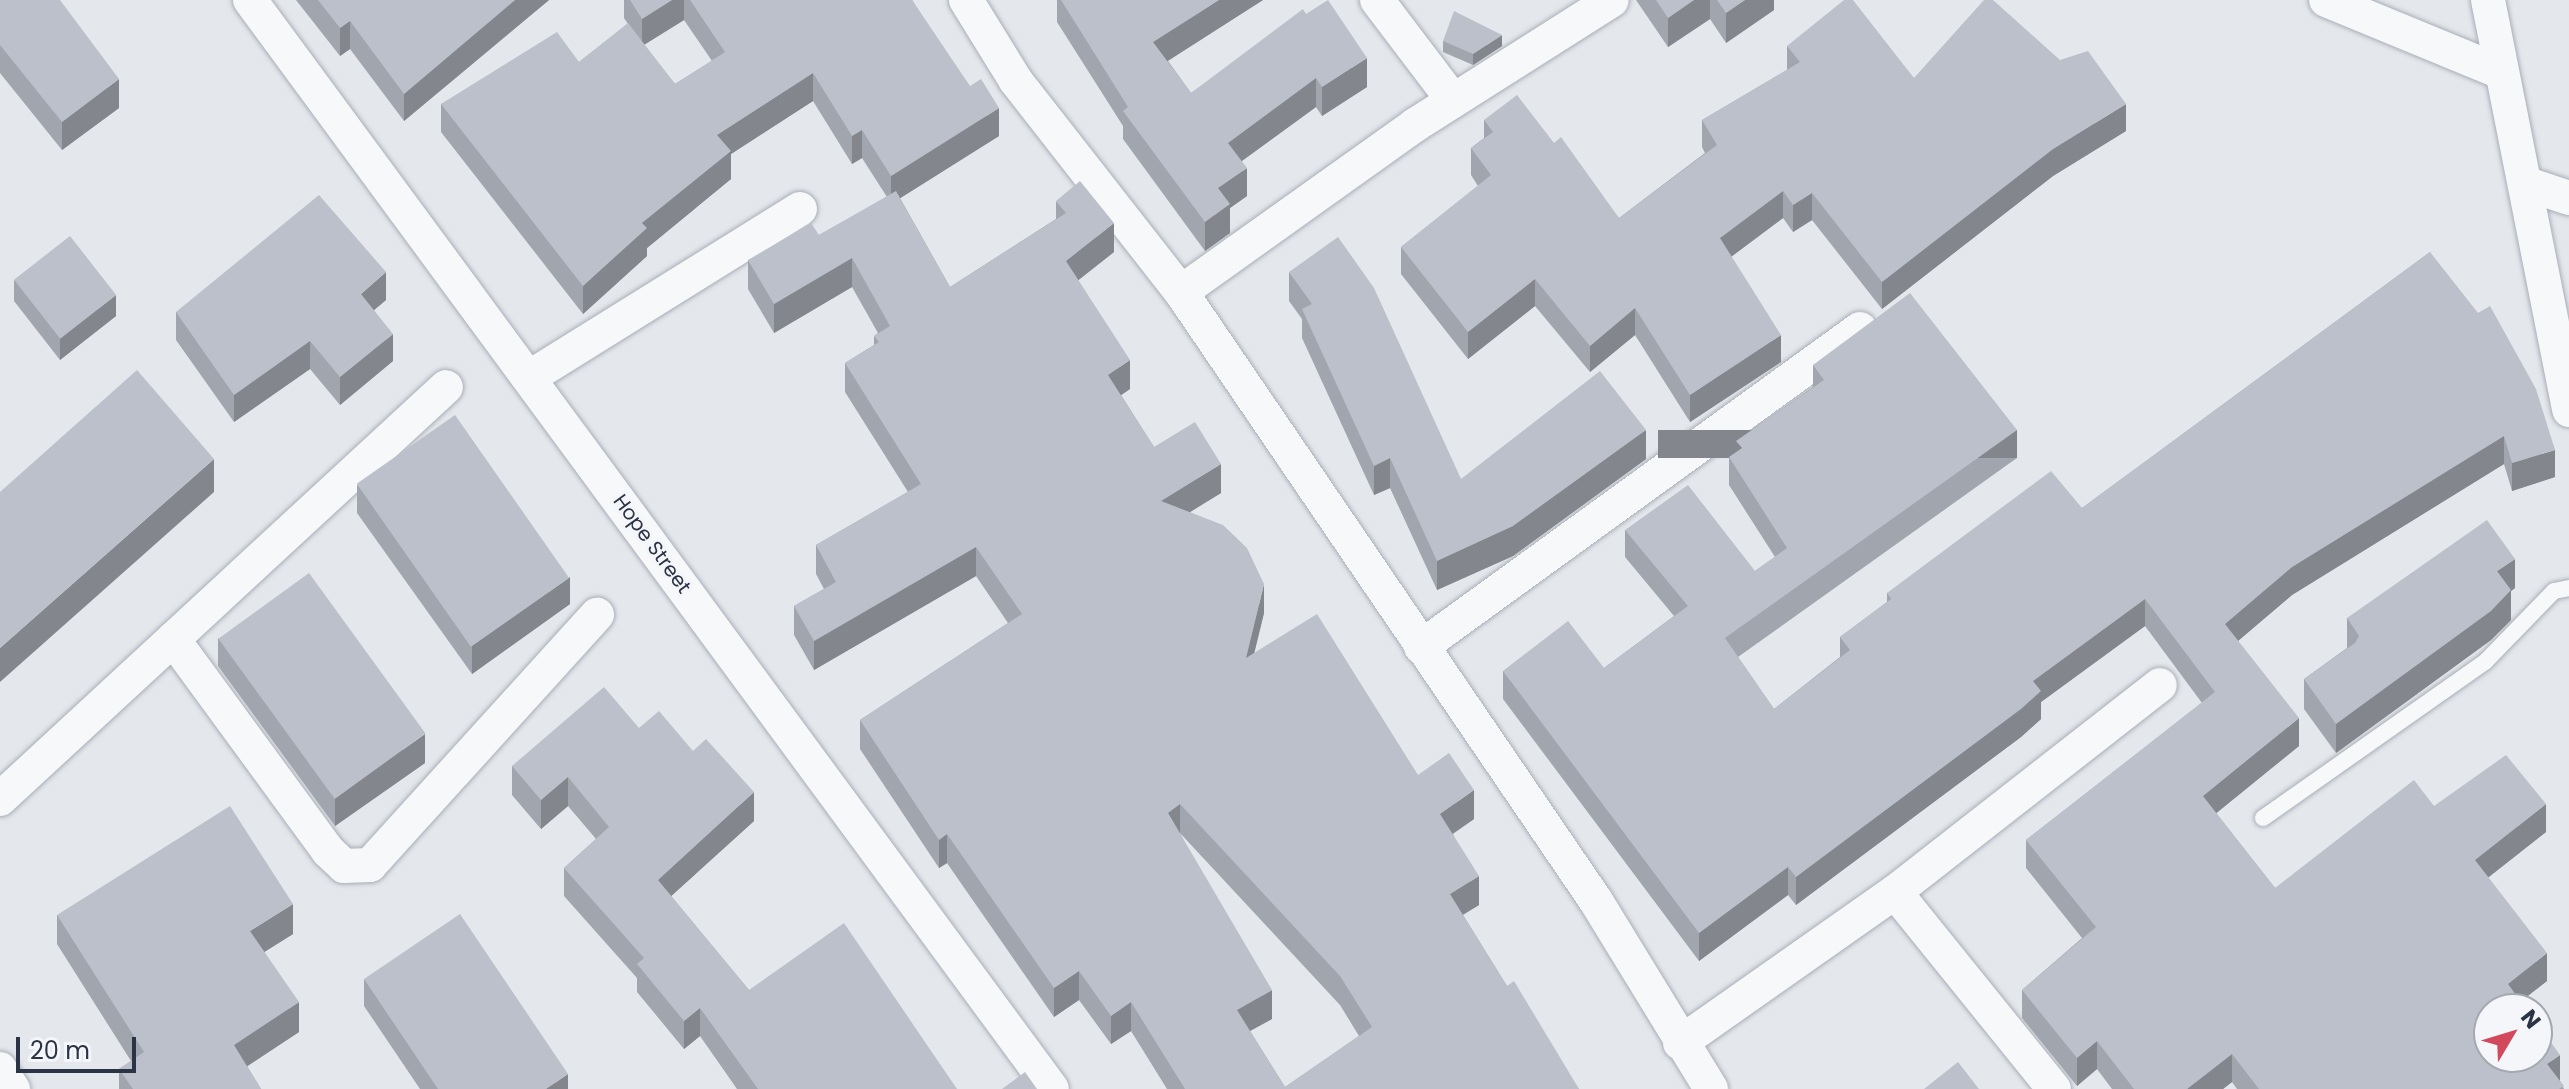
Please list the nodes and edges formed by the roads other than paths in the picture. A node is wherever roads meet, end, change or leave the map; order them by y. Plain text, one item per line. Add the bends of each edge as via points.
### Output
1 (250, 0) edge
2 (966, 0) edge
3 (1377, 0) edge
4 (1612, 0) edge
5 (2326, 0) edge
6 (2488, 0) edge
7 (2501, 72) junction
8 (1453, 100) junction
9 (2527, 184) junction
10 (2569, 198) edge
11 (800, 209) dead end
12 (1181, 292) junction
13 (1860, 329) edge
14 (530, 377) junction
15 (446, 387) dead end
16 (2569, 410) edge
17 (2569, 588) edge
18 (597, 615) dead end
19 (173, 639) junction
20 (1421, 647) junction
21 (2160, 685) dead end
22 (0, 799) edge
23 (2263, 818) dead end
24 (1895, 892) junction
25 (1680, 1043) junction
26 (0, 1069) edge
27 (13, 1089) edge
28 (1052, 1089) edge
29 (1711, 1089) edge
30 (2054, 1089) edge

1 - 14 street, Hope Street
2 - 12 street via 1016,81
3 - 8 street
4 - 8 street
5 - 7 street
6 - 7 street
7 - 9 street
8 - 12 street
9 - 10 street
9 - 16 street
11 - 14 street
12 - 20 street
13 - 20 street
14 - 28 street, Hope Street
15 - 19 street
17 - 23 lane via 2554,591 2485,662
18 - 19 street via 370,865 344,866 328,851
19 - 22 street
20 - 25 street via 1596,901
21 - 24 street
24 - 25 street
24 - 30 street
25 - 29 street
26 - 27 street

